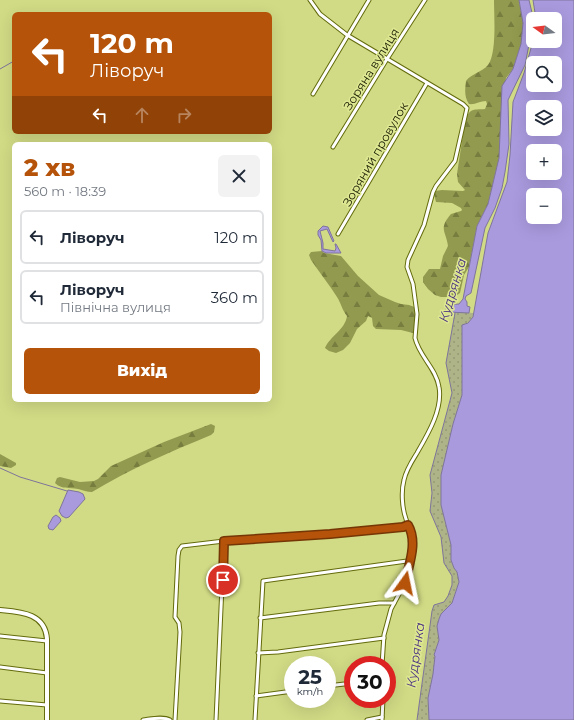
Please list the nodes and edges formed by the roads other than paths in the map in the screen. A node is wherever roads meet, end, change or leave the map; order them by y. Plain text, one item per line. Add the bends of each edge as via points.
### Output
1 (310, 0) edge
2 (369, 0) edge
3 (425, 0) edge
4 (347, 35) junction
5 (387, 59) junction
6 (427, 82) junction
7 (313, 94) dead end
8 (333, 147) dead end
9 (338, 234) dead end
10 (408, 525) junction
11 (224, 541) junction
12 (410, 558) junction
13 (394, 603) junction
14 (0, 610) edge
15 (260, 618) junction
16 (0, 636) edge
17 (384, 638) junction
18 (47, 641) junction
19 (258, 652) junction
20 (383, 656) edge
21 (0, 668) edge
22 (47, 672) junction
23 (284, 692) edge
24 (256, 696) junction
25 (0, 701) edge
26 (47, 706) junction
27 (382, 718) edge
28 (47, 720) edge
29 (143, 720) edge
30 (170, 720) edge
31 (175, 720) edge
32 (216, 720) edge
33 (255, 720) edge
34 (367, 720) edge

1 - 4 street via 320,14
2 - 4 street
3 - 5 street, Зоряна вулиця
4 - 5 street
4 - 7 street
5 - 6 street
5 - 8 street, Зоряна вулиця
6 - 9 street, Зоряний провулок
6 - 10 street via 466,108 456,157 436,186 427,216 408,260 416,300 415,338 434,371 440,396 432,425 403,482 405,518
10 - 11 street via 330,534
10 - 12 street via 413,539
11 - 31 street via 182,546 179,550 175,617 180,632
11 - 32 street
12 - 13 street via 405,583
12 - 15 street via 407,562 263,581
13 - 15 street
13 - 17 street
14 - 18 street via 33,616 44,628
15 - 19 street
16 - 18 street
17 - 19 street via 278,652
17 - 20 street
18 - 22 street
19 - 24 street
21 - 22 street
22 - 26 street
23 - 24 street
24 - 33 street
25 - 26 street
26 - 28 street
27 - 34 street
29 - 30 street

